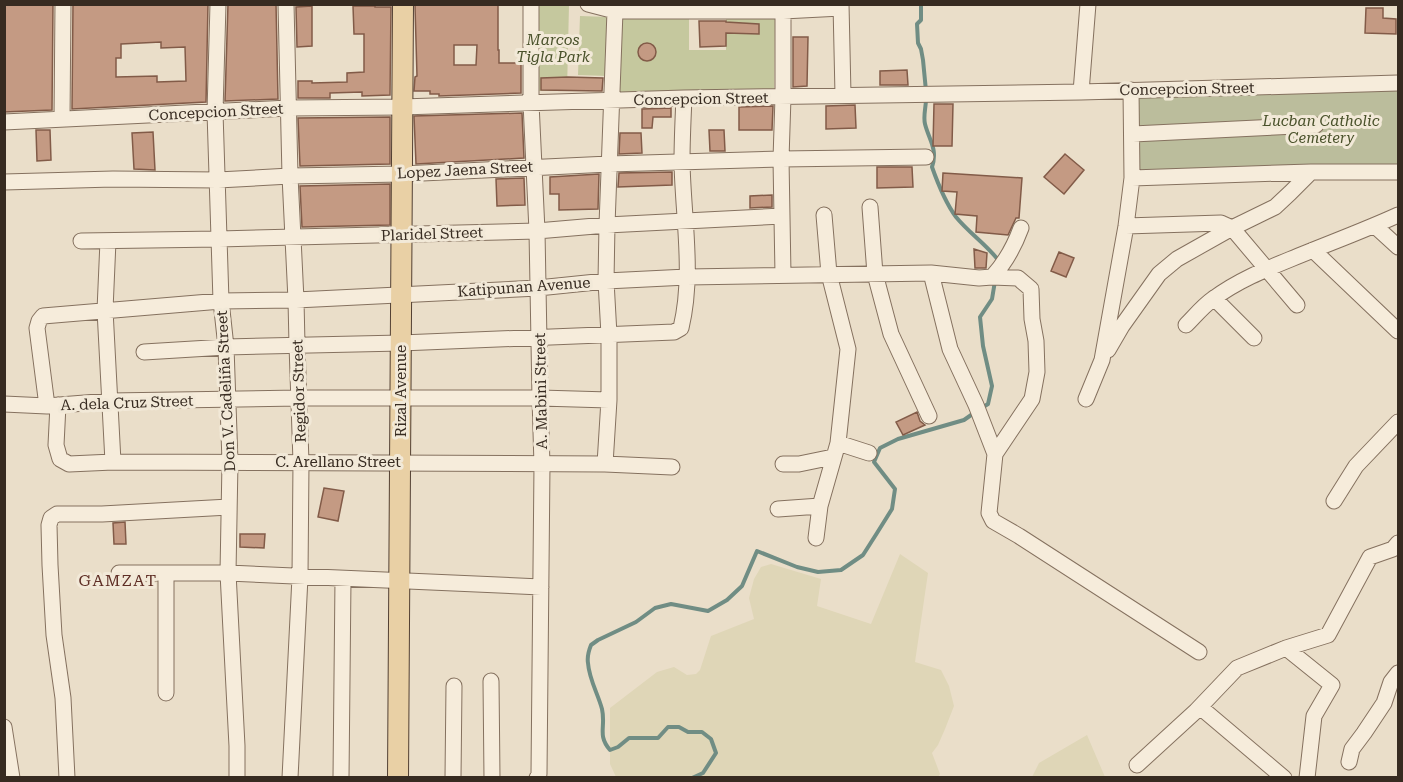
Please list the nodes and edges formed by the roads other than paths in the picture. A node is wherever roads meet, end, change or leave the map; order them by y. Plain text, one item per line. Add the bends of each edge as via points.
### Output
1 (63, 4) edge
2 (218, 4) edge
3 (286, 4) edge
4 (403, 4) edge
5 (531, 4) edge
6 (588, 4) edge
7 (1088, 4) edge
8 (841, 6) edge
9 (783, 8) edge
10 (615, 11) junction
11 (1398, 83) edge
12 (1131, 90) junction
13 (1081, 92) junction
14 (843, 95) junction
15 (783, 97) junction
16 (684, 98) junction
17 (610, 101) junction
18 (531, 103) junction
19 (402, 107) junction
20 (289, 108) junction
21 (215, 112) junction
22 (62, 119) junction
23 (4, 122) edge
24 (1316, 126) dead end
25 (1133, 134) junction
26 (926, 157) dead end
27 (781, 159) junction
28 (682, 162) junction
29 (609, 164) junction
30 (534, 167) junction
31 (1311, 172) junction
32 (1398, 172) edge
33 (402, 174) junction
34 (290, 176) junction
35 (1132, 178) junction
36 (218, 180) junction
37 (4, 182) edge
38 (870, 207) dead end
39 (1398, 214) edge
40 (824, 215) dead end
41 (782, 216) junction
42 (685, 221) junction
43 (607, 225) junction
44 (1126, 226) junction
45 (1375, 226) junction
46 (1021, 228) dead end
47 (1232, 228) junction
48 (537, 231) junction
49 (402, 235) junction
50 (292, 238) junction
51 (219, 239) junction
52 (81, 241) dead end
53 (108, 241) junction
54 (1398, 247) edge
55 (1312, 250) junction
56 (1265, 269) junction
57 (997, 272) junction
58 (931, 273) junction
59 (829, 274) junction
60 (875, 274) junction
61 (783, 275) junction
62 (687, 277) junction
63 (606, 281) junction
64 (538, 288) junction
65 (401, 295) junction
66 (1214, 298) junction
67 (296, 300) junction
68 (221, 301) junction
69 (1297, 305) dead end
70 (105, 310) junction
71 (1186, 325) dead end
72 (1398, 331) edge
73 (609, 334) junction
74 (540, 338) junction
75 (1254, 338) dead end
76 (401, 343) junction
77 (297, 345) junction
78 (225, 347) junction
79 (144, 352) dead end
80 (1102, 360) junction
81 (299, 398) junction
82 (540, 398) junction
83 (227, 399) junction
84 (401, 399) junction
85 (1086, 399) dead end
86 (609, 400) junction
87 (110, 401) junction
88 (4, 404) edge
89 (52, 406) junction
90 (928, 416) dead end
91 (1398, 422) edge
92 (835, 450) junction
93 (869, 453) dead end
94 (995, 454) junction
95 (113, 462) junction
96 (230, 462) junction
97 (301, 462) junction
98 (401, 463) junction
99 (604, 464) junction
100 (783, 464) dead end
101 (542, 465) junction
102 (672, 467) dead end
103 (1334, 501) dead end
104 (820, 506) junction
105 (230, 507) junction
106 (778, 509) dead end
107 (816, 538) dead end
108 (1398, 543) edge
109 (119, 573) dead end
110 (228, 573) junction
111 (166, 574) junction
112 (300, 577) junction
113 (343, 579) junction
114 (399, 581) junction
115 (541, 586) junction
116 (1286, 648) junction
117 (1199, 652) dead end
118 (1398, 673) edge
119 (491, 681) dead end
120 (454, 686) dead end
121 (166, 693) dead end
122 (1200, 707) junction
123 (4, 727) edge
124 (5, 732) edge
125 (1349, 762) dead end
126 (1137, 765) dead end
127 (12, 777) edge
128 (67, 777) edge
129 (237, 777) edge
130 (290, 777) edge
131 (341, 777) edge
132 (398, 777) edge
133 (453, 777) edge
134 (492, 777) edge
135 (537, 777) edge
136 (1284, 777) edge
137 (1307, 777) edge

1 - 22 street
2 - 21 street, Don V. Cadeliña Street
3 - 20 street, Regidor Street
4 - 19 main road, Rizal Avenue
5 - 18 street, A. Mabini Street
6 - 10 street
7 - 13 street
8 - 9 street
8 - 14 street
9 - 10 street
9 - 15 street
10 - 17 street
11 - 12 street, Concepcion Street
12 - 13 street, Concepcion Street
12 - 25 street
13 - 14 street, Concepcion Street
14 - 15 street, Concepcion Street
15 - 16 street, Concepcion Street
15 - 27 street
16 - 17 street, Concepcion Street
16 - 28 street
17 - 18 street, Concepcion Street
17 - 29 street
18 - 19 street, Concepcion Street
18 - 30 street, A. Mabini Street
19 - 20 street, Concepcion Street
19 - 33 main road, Rizal Avenue
20 - 21 street, Concepcion Street
20 - 34 street, Regidor Street
21 - 22 street, Concepcion Street
21 - 36 street, Don V. Cadeliña Street
22 - 23 street, Concepcion Street
24 - 25 street
25 - 35 street
26 - 27 street, Lopez Jaena Street
27 - 28 street, Lopez Jaena Street
27 - 41 street
28 - 29 street, Lopez Jaena Street
28 - 42 street
29 - 30 street, Lopez Jaena Street
29 - 43 street
30 - 33 street, Lopez Jaena Street
30 - 48 street, A. Mabini Street
31 - 32 street
31 - 35 street
31 - 47 street via 1275,207
33 - 34 street, Lopez Jaena Street
33 - 49 main road, Rizal Avenue
34 - 36 street, Lopez Jaena Street
34 - 50 street, Regidor Street
35 - 44 street
36 - 37 street, Lopez Jaena Street
36 - 51 street, Don V. Cadeliña Street
38 - 60 street
39 - 45 street
40 - 59 street
41 - 42 street, Plaridel Street
41 - 61 street
42 - 43 street, Plaridel Street
42 - 62 street
43 - 48 street, Plaridel Street
43 - 63 street
44 - 47 street via 1221,223
44 - 80 street
45 - 54 street
45 - 55 street
46 - 57 street via 1013,250
47 - 56 street
47 - 80 street via 1159,274
48 - 49 street, Plaridel Street
48 - 64 street, A. Mabini Street
49 - 50 street, Plaridel Street
49 - 65 main road, Rizal Avenue
50 - 51 street, Plaridel Street
50 - 67 street, Regidor Street
51 - 53 street, Plaridel Street
51 - 68 street, Don V. Cadeliña Street
52 - 53 street, Plaridel Street
53 - 70 street
55 - 56 street
55 - 72 street
56 - 66 street
56 - 69 street
57 - 58 street, Katipunan Avenue via 979,278
57 - 94 street, Katipunan Avenue via 1018,278 1030,289 1037,372 1032,399
58 - 60 street, Katipunan Avenue
58 - 94 street via 950,349
59 - 60 street, Katipunan Avenue
59 - 61 street, Katipunan Avenue
59 - 92 street via 848,349
60 - 90 street via 891,334
61 - 62 street, Katipunan Avenue
62 - 63 street, Katipunan Avenue
62 - 73 street via 681,328 674,332
63 - 64 street, Katipunan Avenue
63 - 73 street
64 - 65 street, Katipunan Avenue
64 - 74 street, A. Mabini Street
65 - 67 street, Katipunan Avenue
65 - 76 main road, Rizal Avenue
66 - 71 street
66 - 75 street
67 - 68 street, Katipunan Avenue
67 - 77 street, Regidor Street
68 - 70 street, Katipunan Avenue
68 - 78 street, Don V. Cadeliña Street
70 - 87 street
70 - 89 street, Katipunan Avenue via 44,316 39,321 37,328
73 - 74 street
73 - 86 street
74 - 76 street
74 - 82 street, A. Mabini Street
76 - 77 street
76 - 84 main road, Rizal Avenue
77 - 78 street
77 - 81 street, Regidor Street
78 - 79 street
78 - 83 street, Don V. Cadeliña Street
80 - 85 street
81 - 83 street, A. dela Cruz Street
81 - 84 street, A. dela Cruz Street
81 - 97 street, Regidor Street
82 - 84 street, A. dela Cruz Street
82 - 86 street, A. dela Cruz Street
82 - 101 street, A. Mabini Street
83 - 87 street, A. dela Cruz Street
83 - 96 street, Don V. Cadeliña Street
84 - 98 main road, Rizal Avenue
86 - 99 street
87 - 89 street, A. dela Cruz Street
87 - 95 street
88 - 89 street, A. dela Cruz Street
89 - 95 street, C. Arellano Street via 60,459 69,464
91 - 103 street via 1356,466
92 - 93 street
92 - 100 street via 799,464
92 - 104 street
94 - 117 street via 989,513 993,521
95 - 96 street, C. Arellano Street
96 - 97 street, C. Arellano Street
96 - 105 street, Don V. Cadeliña Street
97 - 98 street, C. Arellano Street
97 - 112 street, Regidor Street
98 - 101 street, C. Arellano Street
98 - 114 main road, Rizal Avenue
99 - 101 street, C. Arellano Street
99 - 102 street, C. Arellano Street
101 - 115 street, A. Mabini Street
104 - 106 street
104 - 107 street
105 - 110 street, Don V. Cadeliña Street
105 - 128 street via 57,514 51,518 54,635 63,698
108 - 116 street via 1393,549 1370,557 1328,634
109 - 111 street
110 - 111 street
110 - 112 street
110 - 129 street, Don V. Cadeliña Street
111 - 121 street
112 - 113 street
112 - 130 street, Regidor Street
113 - 114 street
113 - 131 street
114 - 115 street
114 - 132 main road, Rizal Avenue
115 - 135 street, A. Mabini Street
116 - 122 street via 1237,668
116 - 137 street via 1332,685 1314,716
118 - 125 street via 1384,704 1352,749
119 - 134 street
120 - 133 street
122 - 126 street
122 - 136 street
123 - 124 street
124 - 127 street

